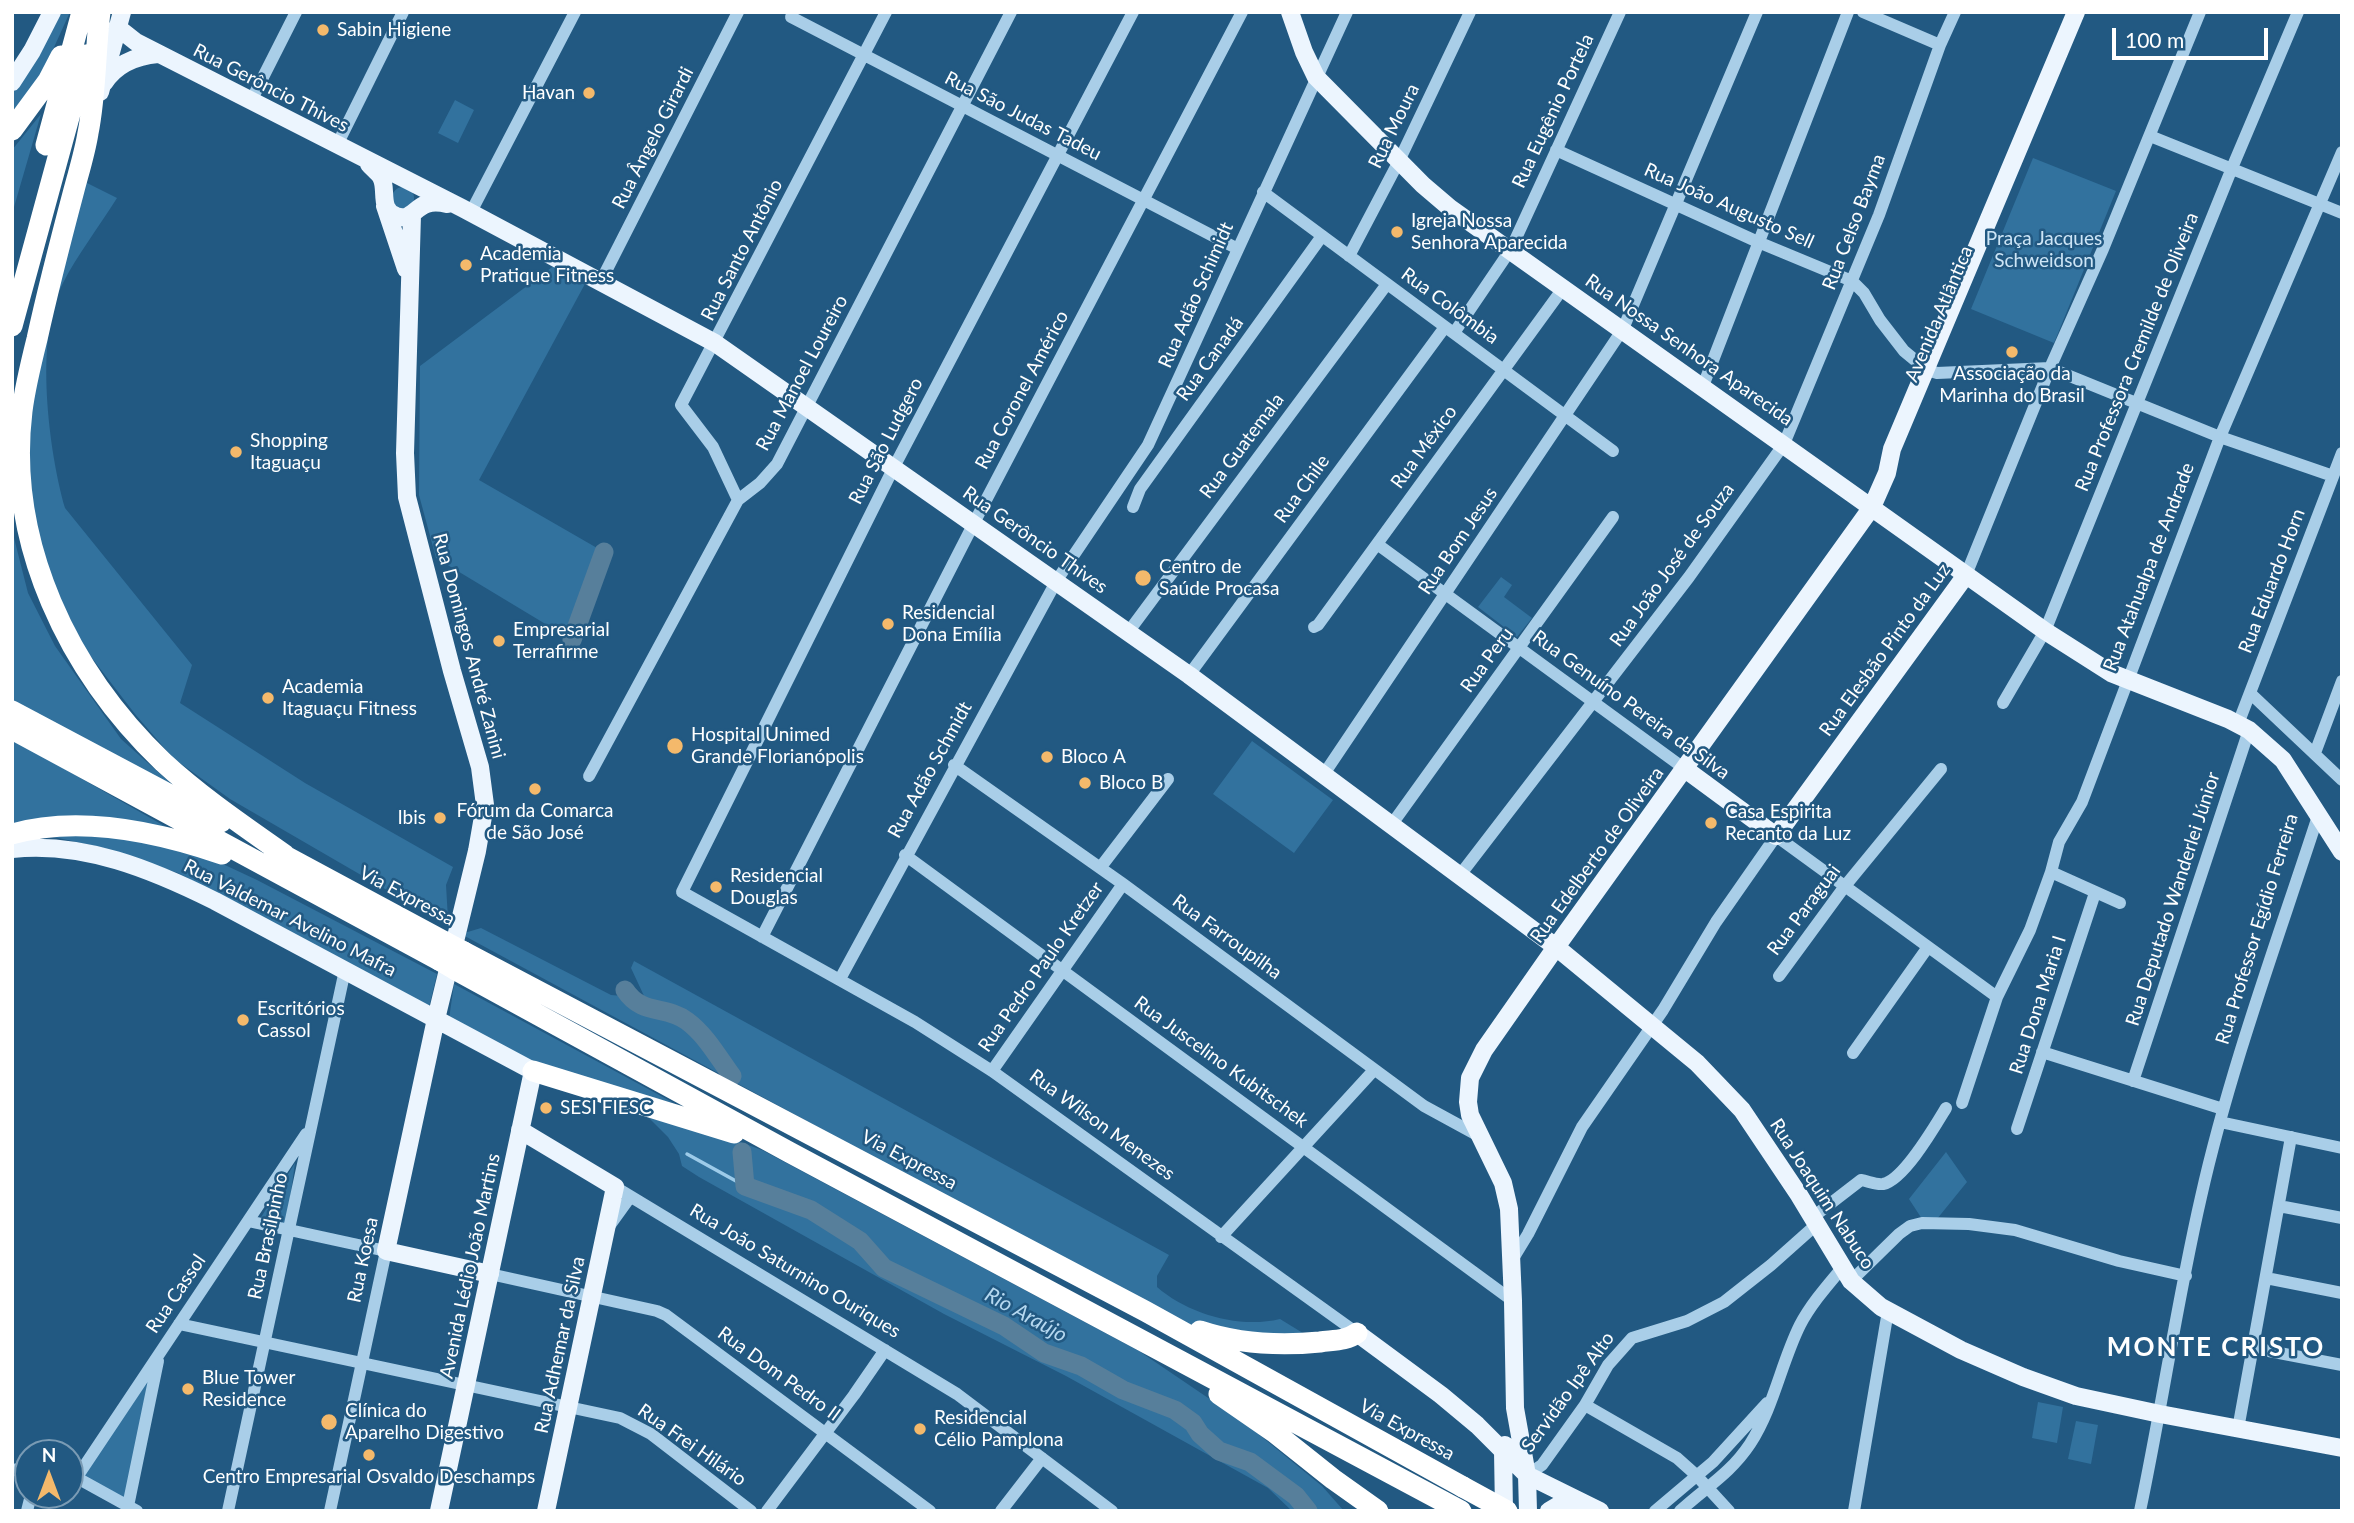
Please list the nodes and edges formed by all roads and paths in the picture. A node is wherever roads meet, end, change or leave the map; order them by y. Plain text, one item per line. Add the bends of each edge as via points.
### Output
1 (52, 12) edge
2 (99, 12) edge
3 (296, 12) edge
4 (403, 12) edge
5 (575, 12) edge
6 (738, 12) edge
7 (886, 12) edge
8 (1011, 12) edge
9 (1133, 12) edge
10 (1242, 12) edge
11 (1290, 12) edge
12 (1347, 12) edge
13 (1470, 12) edge
14 (1620, 12) edge
15 (1756, 12) edge
16 (1848, 12) edge
17 (1863, 12) edge
18 (1955, 12) edge
19 (2076, 12) edge
20 (2087, 12) edge
21 (2200, 12) edge
22 (2298, 12) edge
23 (790, 17) dead end
24 (80, 18) edge
25 (120, 20) edge
26 (136, 42) junction
27 (1940, 45) junction
28 (158, 54) junction
29 (864, 55) junction
30 (109, 59) junction
31 (1317, 77) junction
32 (12, 82) edge
33 (101, 89) junction
34 (251, 101) junction
35 (962, 106) junction
36 (2043, 106) junction
37 (12, 130) edge
38 (89, 132) junction
39 (2150, 136) junction
40 (337, 145) junction
41 (1556, 150) junction
42 (2342, 152) edge
43 (1058, 155) junction
44 (364, 159) junction
45 (1399, 161) junction
46 (2232, 168) junction
47 (410, 181) junction
48 (1264, 192) junction
49 (1143, 200) junction
50 (385, 201) junction
51 (1676, 204) junction
52 (2320, 204) junction
53 (416, 210) junction
54 (467, 210) junction
55 (2342, 213) edge
56 (1322, 236) junction
57 (1758, 242) junction
58 (1238, 249) junction
59 (1511, 249) junction
60 (1349, 256) junction
61 (12, 271) edge
62 (409, 279) junction
63 (601, 281) junction
64 (1852, 281) junction
65 (1387, 284) junction
66 (1564, 287) junction
67 (47, 295) junction
68 (12, 326) edge
69 (1623, 329) junction
70 (1450, 330) junction
71 (715, 343) junction
72 (2050, 368) junction
73 (1504, 370) junction
74 (1932, 371) junction
75 (12, 378) edge
76 (1703, 386) junction
77 (2137, 403) junction
78 (808, 406) junction
79 (1565, 416) junction
80 (2220, 437) junction
81 (1784, 444) junction
82 (1149, 445) junction
83 (1613, 451) dead end
84 (2342, 453) edge
85 (1165, 454) junction
86 (894, 467) junction
87 (2330, 483) junction
88 (2342, 494) edge
89 (738, 500) junction
90 (1133, 507) dead end
91 (1872, 507) junction
92 (1613, 517) dead end
93 (974, 523) junction
94 (1377, 544) junction
95 (1966, 575) junction
96 (1057, 580) junction
97 (1446, 594) junction
98 (1314, 627) dead end
99 (1129, 631) junction
100 (2045, 631) junction
101 (1519, 648) junction
102 (1189, 674) junction
103 (2127, 681) junction
104 (2342, 681) edge
105 (2250, 693) junction
106 (1594, 703) junction
107 (2003, 703) dead end
108 (12, 711) edge
109 (2244, 727) junction
110 (12, 729) edge
111 (2315, 753) junction
112 (954, 765) junction
113 (1685, 769) junction
114 (1941, 769) dead end
115 (1324, 774) junction
116 (589, 776) dead end
117 (1168, 779) dead end
118 (2342, 780) edge
119 (2318, 816) junction
120 (1392, 824) junction
121 (1776, 836) junction
122 (14, 838) edge
123 (2342, 852) edge
124 (905, 855) junction
125 (283, 865) junction
126 (1100, 868) junction
127 (2051, 872) junction
128 (1460, 875) junction
129 (1123, 884) junction
130 (1845, 886) junction
131 (682, 892) joint
132 (2095, 893) junction
133 (2120, 903) dead end
134 (762, 937) junction
135 (1556, 947) junction
136 (1928, 947) junction
137 (451, 956) junction
138 (345, 970) junction
139 (1062, 970) junction
140 (1779, 976) dead end
141 (839, 979) junction
142 (1997, 997) junction
143 (436, 1019) junction
144 (1651, 1024) junction
145 (2042, 1052) junction
146 (1853, 1053) dead end
147 (1374, 1070) junction
148 (533, 1071) junction
149 (992, 1071) junction
150 (2133, 1081) junction
151 (1962, 1103) dead end
152 (1946, 1108) dead end
153 (2222, 1115) junction
154 (311, 1127) junction
155 (2017, 1129) dead end
156 (520, 1130) junction
157 (1479, 1136) junction
158 (2291, 1137) junction
159 (1303, 1146) junction
160 (2342, 1148) edge
161 (789, 1152) junction
162 (621, 1194) junction
163 (2279, 1206) junction
164 (2342, 1218) edge
165 (1815, 1220) junction
166 (248, 1221) junction
167 (289, 1230) junction
168 (1221, 1237) junction
169 (386, 1251) junction
170 (1511, 1262) junction
171 (489, 1274) junction
172 (1847, 1274) junction
173 (2186, 1276) junction
174 (2266, 1278) junction
175 (2342, 1293) edge
176 (592, 1296) junction
177 (1513, 1301) junction
178 (1145, 1311) junction
179 (1888, 1311) junction
180 (179, 1324) junction
181 (1357, 1333) junction
182 (264, 1342) junction
183 (2253, 1348) junction
184 (885, 1350) junction
185 (1161, 1351) junction
186 (159, 1354) junction
187 (362, 1363) junction
188 (2342, 1365) edge
189 (466, 1384) junction
190 (1774, 1395) junction
191 (1584, 1405) junction
192 (568, 1406) junction
193 (1515, 1408) junction
194 (2160, 1414) junction
195 (1477, 1425) junction
196 (2238, 1429) junction
197 (827, 1433) junction
198 (1506, 1443) junction
199 (2342, 1448) edge
200 (1042, 1458) junction
201 (84, 1460) edge
202 (1527, 1475) junction
203 (1696, 1475) junction
204 (1333, 1479) junction
205 (84, 1481) edge
206 (1503, 1484) junction
207 (1707, 1487) junction
208 (1582, 1503) junction
209 (131, 1509) edge
210 (228, 1511) edge
211 (330, 1511) edge
212 (439, 1511) edge
213 (546, 1511) edge
214 (751, 1511) edge
215 (767, 1511) edge
216 (930, 1511) edge
217 (1001, 1511) edge
218 (1112, 1511) edge
219 (1360, 1511) edge
220 (1378, 1511) edge
221 (1460, 1511) edge
222 (1495, 1511) edge
223 (1506, 1511) edge
224 (1528, 1511) edge
225 (1549, 1511) edge
226 (1600, 1511) edge
227 (1656, 1511) edge
228 (1680, 1511) edge
229 (1729, 1511) edge
230 (1854, 1511) edge
231 (2140, 1511) edge

1 - 32 main road
2 - 38 highway
2 - 68 highway
3 - 34 street
4 - 40 street
5 - 54 street
6 - 63 street, Rua Ângelo Girardi
7 - 29 street, Rua Santo Antônio
8 - 35 street, Rua Manoel Loureiro
9 - 43 street, Rua São Ludgero
10 - 49 street, Rua Coronel Américo
11 - 31 main road, Rua Nossa Senhora Aparecida
12 - 31 street, Rua Adão Schimidt
13 - 45 street, Rua Moura
14 - 41 street, Rua Eugênio Portela
15 - 51 street, Rua Bom Jesus
16 - 57 street
17 - 27 street
18 - 27 street, Rua Celso Bayma
19 - 36 main road, Avenida Atlântica
20 - 36 main road, Avenida Atlântica
21 - 39 street, Rua Elesbão Pinto da Luz
22 - 46 street, Rua Professora Cremilde de Oliveira
23 - 29 street, Rua São Judas Tadeu
24 - 37 highway via 48,81
24 - 61 highway
25 - 26 main road, Rua Gerôncio Thives
25 - 30 main road
26 - 28 main road, Rua Gerôncio Thives
26 - 30 main road via 120,47
27 - 64 street, Rua Celso Bayma
28 - 33 main road via 123,64
28 - 34 main road, Rua Gerôncio Thives
29 - 35 street, Rua São Judas Tadeu
29 - 71 street, Rua Santo Antônio
30 - 33 main road
31 - 45 main road, Rua Nossa Senhora Aparecida
31 - 48 street, Rua Adão Schimidt
33 - 38 main road
34 - 40 main road, Rua Gerôncio Thives
35 - 43 street, Rua São Judas Tadeu
35 - 78 street, Rua Manoel Loureiro
36 - 74 main road, Avenida Atlântica
38 - 67 highway
39 - 46 street
39 - 72 street, Rua Elesbão Pinto da Luz
40 - 44 main road, Rua Gerôncio Thives
41 - 51 street, Rua João Augusto Sell
41 - 59 street, Rua Eugênio Portela
42 - 52 street, Rua Atahualpa de Andrade
43 - 49 street, Rua São Judas Tadeu
43 - 86 street, Rua São Ludgero
44 - 47 main road, Rua Gerôncio Thives
44 - 50 main road via 382,178
45 - 59 main road, Rua Nossa Senhora Aparecida via 1437,198
45 - 60 street, Rua Moura
46 - 52 street
46 - 77 street, Rua Professora Cremilde de Oliveira
47 - 50 main road via 391,183
47 - 53 main road via 421,192
47 - 54 main road, Rua Gerôncio Thives
48 - 56 street, Rua Colômbia
48 - 58 street, Rua Adão Schimidt
49 - 58 street, Rua São Judas Tadeu
49 - 93 street, Rua Coronel Américo
50 - 53 main road via 393,215
50 - 62 main road
51 - 57 street, Rua João Augusto Sell
51 - 69 street, Rua Bom Jesus
52 - 55 street
52 - 80 street, Rua Atahualpa de Andrade
53 - 54 main road via 428,201
53 - 62 main road, Rua Domingos André Zanini
54 - 63 main road, Rua Gerôncio Thives
56 - 60 street, Rua Colômbia
56 - 85 street, Rua Canadá
57 - 64 street, Rua João Augusto Sell
57 - 76 street
58 - 82 street, Rua Adão Schimidt
59 - 66 main road, Rua Nossa Senhora Aparecida
59 - 70 street, Rua Eugênio Portela
60 - 65 street, Rua Colômbia
62 - 143 main road, Rua Domingos André Zanini via 407,497 484,792 477,851
63 - 71 main road, Rua Gerôncio Thives
64 - 74 street, Rua João Augusto Sell via 1894,339 1915,362
64 - 81 street, Rua Celso Bayma
65 - 70 street, Rua Colômbia
65 - 99 street, Rua Guatemala
66 - 69 main road, Rua Nossa Senhora Aparecida
66 - 73 street, Rua México
67 - 75 highway
67 - 125 highway via 24,399 19,452 24,518 44,585 82,661 140,738
69 - 76 main road, Rua Nossa Senhora Aparecida
69 - 79 street, Rua Bom Jesus
70 - 73 street, Rua Colômbia
70 - 102 street, Rua Chile
71 - 78 main road, Rua Gerôncio Thives
71 - 89 street, Rua Santo Antônio via 681,406 713,447
72 - 74 street
72 - 77 street
72 - 95 street, Rua Elesbão Pinto da Luz
73 - 79 street, Rua Colômbia
73 - 94 street, Rua México
74 - 91 main road, Avenida Atlântica
76 - 81 main road, Rua Nossa Senhora Aparecida
77 - 80 street
77 - 100 street, Rua Professora Cremilde de Oliveira
78 - 86 main road, Rua Gerôncio Thives
78 - 89 street, Rua Manoel Loureiro via 772,471
79 - 83 street, Rua Colômbia
79 - 97 street, Rua Bom Jesus
80 - 87 street
80 - 103 street, Rua Atahualpa de Andrade
81 - 91 main road, Rua Nossa Senhora Aparecida
81 - 106 street, Rua João José de Souza
82 - 85 street
82 - 96 street, Rua Adão Schimidt
84 - 87 street, Rua Eduardo Horn
85 - 90 street, Rua Canadá
86 - 93 main road, Rua Gerôncio Thives
86 - 131 street, Rua São Ludgero
87 - 88 street
87 - 105 street, Rua Eduardo Horn
89 - 116 street, Rua Manoel Loureiro
91 - 95 main road, Rua Professor Egídio Ferreira
91 - 113 main road, Rua Edelberto de Oliveira
92 - 101 street, Rua Peru
93 - 96 main road, Rua Gerôncio Thives
93 - 134 street, Rua Coronel Américo
94 - 97 street, Rua Genuíno Pereira da Silva
94 - 98 street, Rua México
95 - 100 main road, Rua Professor Egídio Ferreira
95 - 121 main road, Rua Elesbão Pinto da Luz
96 - 99 main road, Rua Gerôncio Thives
96 - 112 street, Rua Adão Schmidt
97 - 101 street, Rua Genuíno Pereira da Silva
97 - 115 street, Rua Bom Jesus
99 - 102 main road, Rua Gerôncio Thives
100 - 103 main road, Rua Professor Egídio Ferreira
100 - 107 street, Rua Professora Cremilde de Oliveira
101 - 106 street, Rua Genuíno Pereira da Silva
101 - 120 street, Rua Peru
102 - 115 main road, Rua Gerôncio Thives
103 - 109 main road, Rua Professor Egídio Ferreira
103 - 127 street, Rua Atahualpa de Andrade via 2082,802 2059,842
104 - 111 street
105 - 109 street, Rua Eduardo Horn
105 - 111 street
106 - 113 street, Rua Genuíno Pereira da Silva
106 - 128 street, Rua João José de Souza
108 - 125 highway
109 - 119 main road, Rua Professor Egídio Ferreira via 2283,760
109 - 150 street, Rua Deputado Wanderlei Júnior
110 - 125 highway
111 - 118 street
112 - 124 street, Rua Adão Schmidt
112 - 126 street, Rua Farroupilha
113 - 121 main road, Rua Genuíno Pereira da Silva
113 - 135 main road, Rua Edelberto de Oliveira
114 - 130 street, Rua Paraguai
115 - 120 main road, Rua Gerôncio Thives
117 - 126 street
119 - 123 main road
119 - 153 street, Rua Professor Egídio Ferreira
120 - 128 main road, Rua Gerôncio Thives
121 - 130 street, Rua Genuíno Pereira da Silva
121 - 144 street, Rua Elesbão Pinto da Luz
122 - 125 highway via 57,827 114,827
122 - 138 main road, Rua Valdemar Avelino Mafra via 111,859 164,877
124 - 139 street, Rua Juscelino Kubitschek
124 - 141 street, Rua Adão Schmidt
125 - 137 highway, Via Expressa
126 - 129 street, Rua Farroupilha
127 - 132 street
127 - 142 street, Rua Atahualpa de Andrade via 2026,939
128 - 135 main road, Rua Gerôncio Thives
129 - 139 street, Rua Pedro Paulo Kretzer
129 - 147 street, Rua Farroupilha
130 - 136 street, Rua Genuíno Pereira da Silva
130 - 140 street, Rua Paraguai
131 - 134 street, Rua Wilson Menezes
132 - 133 street
132 - 145 street, Rua Dona Maria I
134 - 141 street, Rua Wilson Menezes
135 - 144 main road, Rua Joaquim Nabuco
135 - 157 main road, Rua Edelberto de Oliveira via 1475,1066 1468,1102
136 - 142 street, Rua Genuíno Pereira da Silva
136 - 146 street
137 - 161 highway, Via Expressa
137 - 178 highway, Via Expressa
138 - 143 main road, Rua Valdemar Avelino Mafra
138 - 154 street, Rua Brasilpinho
139 - 149 street, Rua Pedro Paulo Kretzer
139 - 159 street, Rua Juscelino Kubitschek
141 - 149 street, Rua Wilson Menezes
142 - 151 street, Rua Atahualpa de Andrade
143 - 148 main road, Rua Valdemar Avelino Mafra
143 - 169 main road, Rua Koesa
144 - 165 main road, Rua Joaquim Nabuco via 1736,1103
144 - 170 street, Rua Elesbão Pinto da Luz via 1582,1126
145 - 150 street
145 - 155 street, Rua Dona Maria I
147 - 157 street, Rua Farroupilha via 1424,1106
147 - 159 street
148 - 156 main road, Avenida Lédio João Martins
148 - 161 highway
149 - 168 street, Rua Wilson Menezes
150 - 153 street
152 - 165 street, Servidão Ipê Alto via 1922,1147 1892,1180 1880,1185 1861,1180
153 - 158 street
153 - 173 street, Rua Professor Egídio Ferreira
154 - 166 street, Rua Cassol
154 - 167 street, Rua Brasilpinho
156 - 162 main road, Rua João Saturnino Ouriques
156 - 171 main road, Avenida Lédio João Martins
157 - 170 main road, Rua Edelberto de Oliveira via 1507,1197
158 - 160 street
158 - 163 street
159 - 168 street
159 - 177 street, Rua Juscelino Kubitschek
161 - 185 highway, Via Expressa
162 - 176 main road, Rua Adhemar da Silva via 607,1228
162 - 184 street, Rua João Saturnino Ouriques
163 - 164 street
163 - 174 street
165 - 172 main road, Rua Joaquim Nabuco
165 - 191 street, Servidão Ipê Alto via 1724,1302 1686,1321 1632,1338 1608,1365
166 - 167 street
166 - 180 street, Rua Cassol
167 - 169 street
167 - 182 street, Rua Brasilpinho
168 - 181 street, Rua Wilson Menezes
169 - 171 main road
169 - 187 street, Rua Koesa
170 - 177 main road, Rua Edelberto de Oliveira
171 - 176 street, Rua Dom Pedro II
171 - 189 main road, Avenida Lédio João Martins
172 - 173 street via 1910,1226 1922,1223 2015,1230
172 - 179 main road, Rua Joaquim Nabuco
172 - 190 street via 1821,1293 1800,1326
173 - 194 street, Rua Professor Egídio Ferreira
174 - 175 street
174 - 183 street
176 - 192 main road, Rua Adhemar da Silva
176 - 197 street, Rua Dom Pedro II via 666,1315
177 - 193 main road, Rua Edelberto de Oliveira
178 - 181 highway via 1245,1342 1293,1344 1346,1339
178 - 223 highway, Via Expressa, bridge
179 - 194 main road, Rua Joaquim Nabuco via 1961,1350 2052,1388
179 - 230 street
180 - 182 street, Rua Frei Hilário
180 - 186 street, Rua Cassol
181 - 195 main road, Rua Wilson Menezes
182 - 187 street, Rua Frei Hilário
182 - 210 street, Rua Brasilpinho
183 - 188 street
183 - 196 street
184 - 197 street
184 - 200 street, Rua João Saturnino Ouriques via 957,1394
185 - 204 highway
185 - 221 highway, Via Expressa
186 - 201 street, Rua Cassol
186 - 209 street
187 - 189 street, Rua Frei Hilário
187 - 211 street, Rua Koesa
189 - 192 street, Rua Frei Hilário
189 - 212 main road, Avenida Lédio João Martins
190 - 203 street
190 - 207 street via 1741,1457
191 - 202 street, Servidão Ipê Alto via 1542,1465
191 - 203 street via 1665,1451
192 - 213 main road, Rua Adhemar da Silva
192 - 214 street, Rua Frei Hilário via 640,1427
193 - 198 main road
193 - 202 main road
194 - 196 main road, Rua Joaquim Nabuco
194 - 231 street, Rua Professor Egídio Ferreira
195 - 198 main road, Rua Wilson Menezes
195 - 222 main road via 1491,1460
196 - 199 main road, Rua Joaquim Nabuco
197 - 215 street
197 - 216 street, Rua Dom Pedro II
198 - 202 main road, Rua Wilson Menezes
198 - 206 main road
200 - 217 street
200 - 218 street, Rua João Saturnino Ouriques
202 - 206 main road
202 - 208 main road, Rua Wilson Menezes
202 - 224 main road
203 - 207 street
203 - 227 street
204 - 219 street
204 - 220 highway
205 - 209 street
206 - 223 main road
207 - 228 street
207 - 229 street
208 - 225 main road
208 - 226 main road, Rua Wilson Menezes

